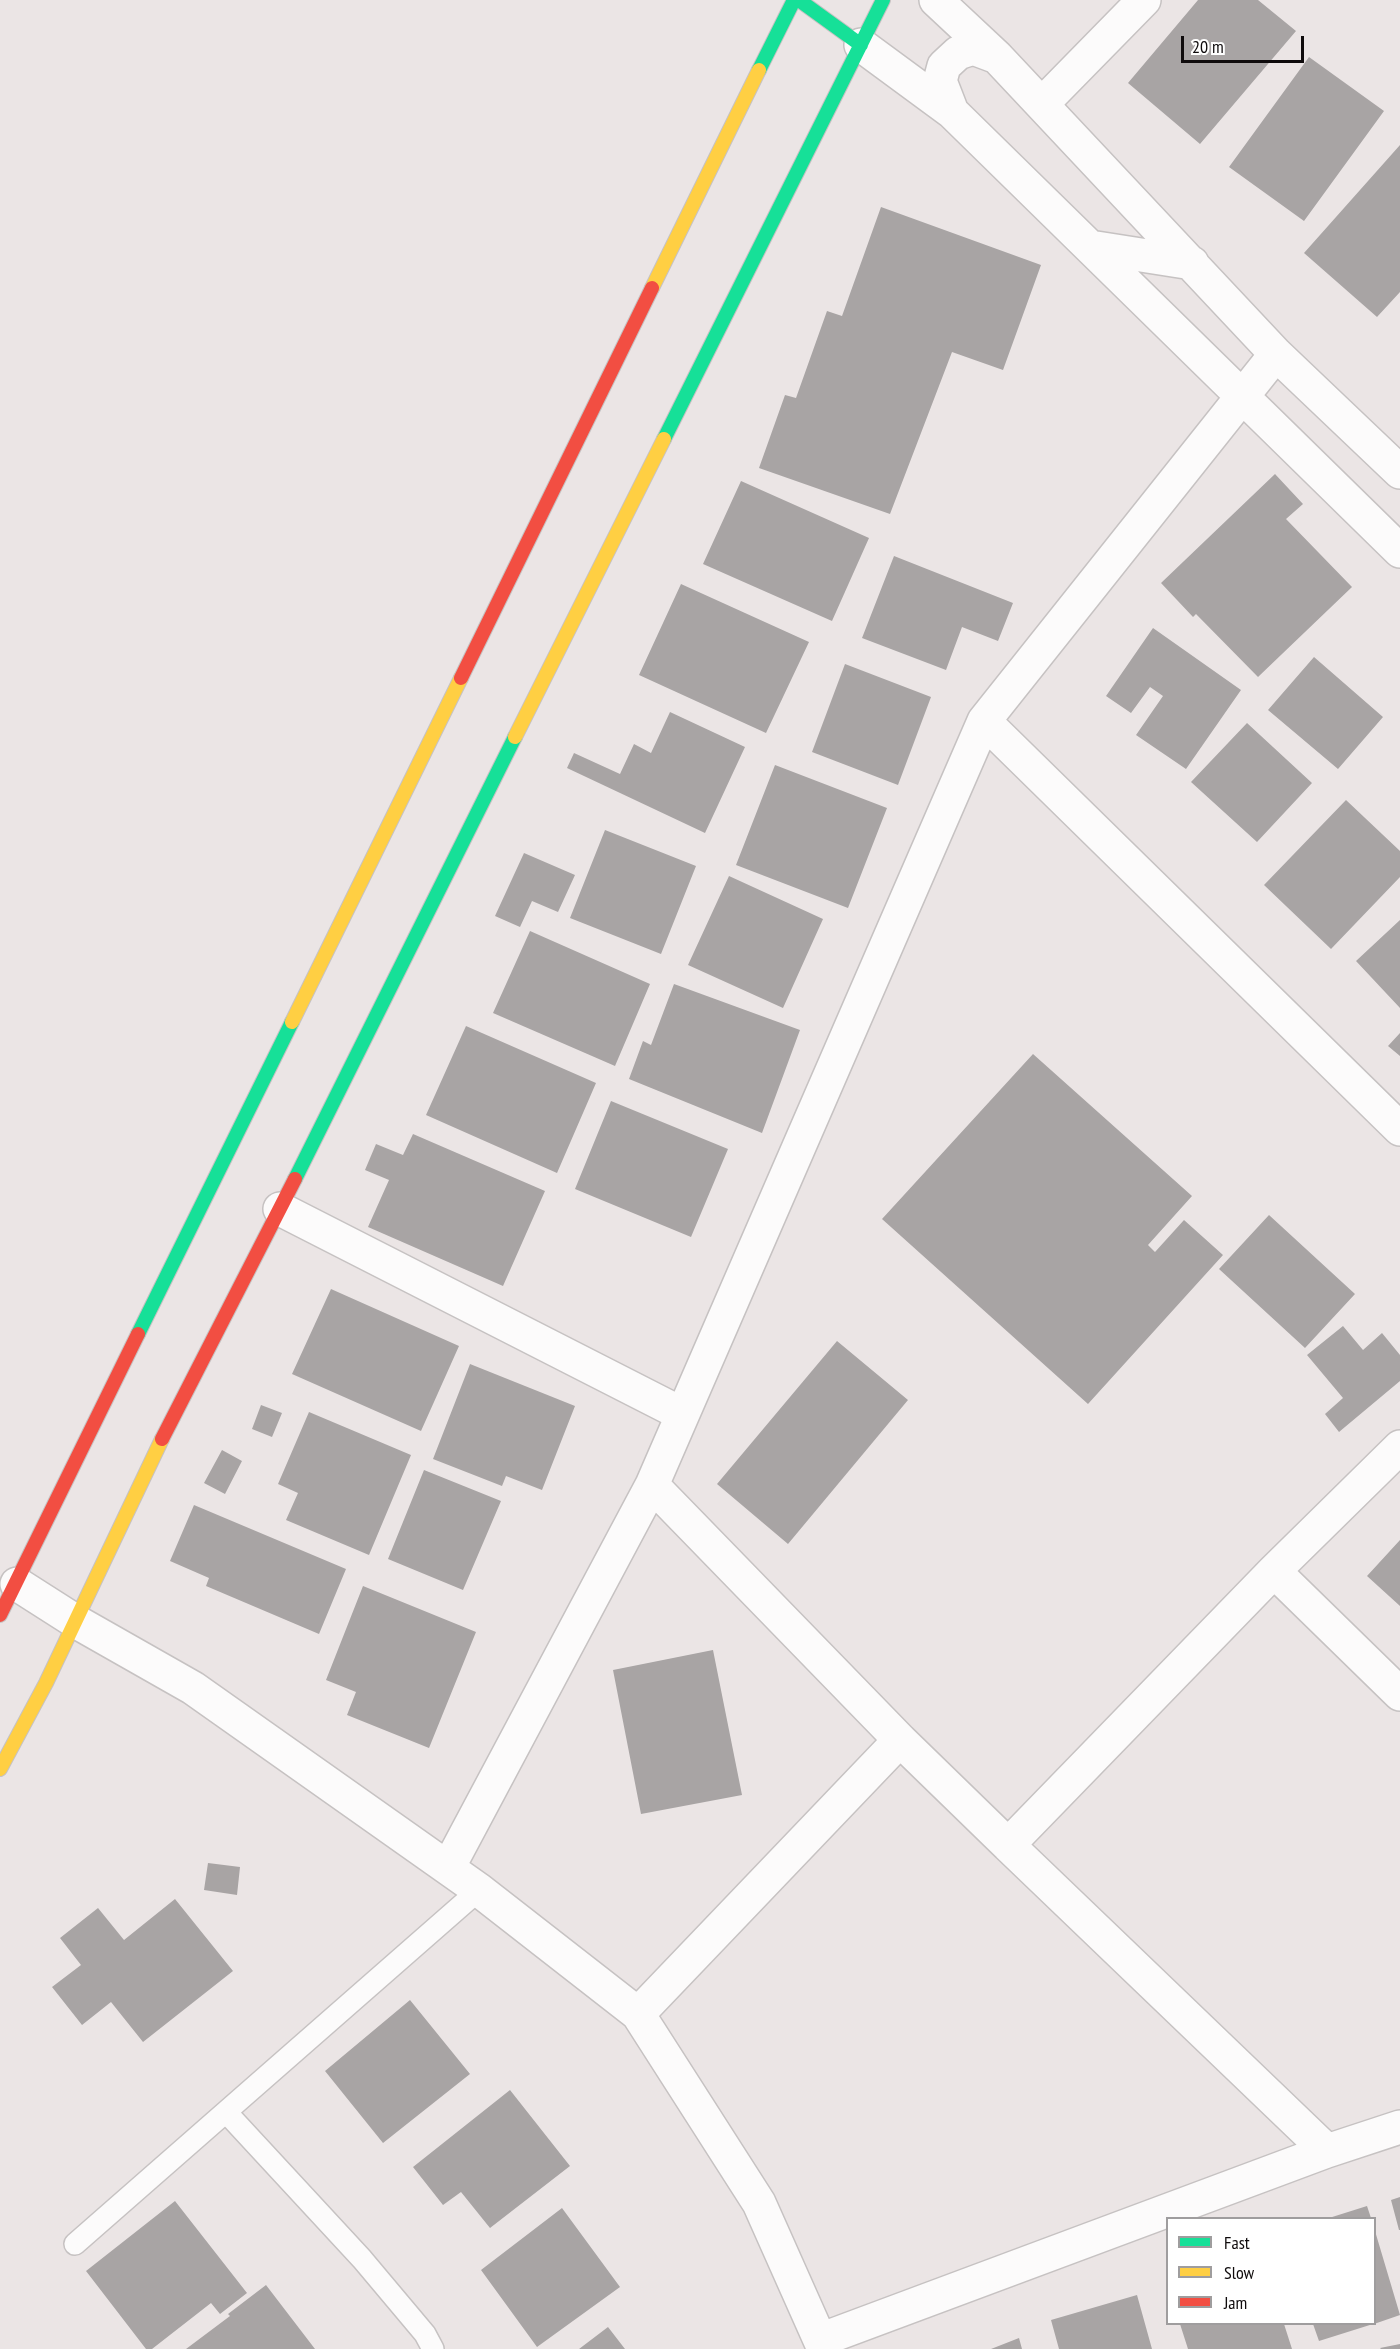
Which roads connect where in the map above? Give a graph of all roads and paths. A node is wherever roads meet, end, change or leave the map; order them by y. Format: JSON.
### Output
{"nodes":[{"id":1,"x":794,"y":0,"type":"edge"},
{"id":2,"x":799,"y":0,"type":"edge"},
{"id":3,"x":883,"y":0,"type":"edge"},
{"id":4,"x":936,"y":0,"type":"edge"},
{"id":5,"x":1144,"y":0,"type":"edge"},
{"id":6,"x":861,"y":45,"type":"junction"},
{"id":7,"x":997,"y":57,"type":"junction"},
{"id":8,"x":1043,"y":103,"type":"junction"},
{"id":9,"x":952,"y":112,"type":"junction"},
{"id":10,"x":1090,"y":247,"type":"junction"},
{"id":11,"x":1192,"y":263,"type":"junction"},
{"id":12,"x":1276,"y":354,"type":"junction"},
{"id":13,"x":1242,"y":396,"type":"junction"},
{"id":14,"x":1400,"y":472,"type":"edge"},
{"id":15,"x":1400,"y":551,"type":"edge"},
{"id":16,"x":984,"y":721,"type":"junction"},
{"id":17,"x":1400,"y":1130,"type":"edge"},
{"id":18,"x":280,"y":1209,"type":"junction"},
{"id":19,"x":682,"y":1414,"type":"junction"},
{"id":20,"x":1400,"y":1447,"type":"edge"},
{"id":21,"x":651,"y":1485,"type":"junction"},
{"id":22,"x":1274,"y":1570,"type":"junction"},
{"id":23,"x":17,"y":1584,"type":"junction"},
{"id":24,"x":0,"y":1615,"type":"edge"},
{"id":25,"x":75,"y":1621,"type":"junction"},
{"id":26,"x":1400,"y":1694,"type":"edge"},
{"id":27,"x":900,"y":1740,"type":"junction"},
{"id":28,"x":0,"y":1768,"type":"edge"},
{"id":29,"x":1008,"y":1845,"type":"junction"},
{"id":30,"x":448,"y":1868,"type":"junction"},
{"id":31,"x":478,"y":1890,"type":"junction"},
{"id":32,"x":638,"y":2014,"type":"junction"},
{"id":33,"x":226,"y":2112,"type":"junction"},
{"id":34,"x":1400,"y":2127,"type":"edge"},
{"id":35,"x":1327,"y":2151,"type":"junction"},
{"id":36,"x":75,"y":2244,"type":"dead end"},
{"id":37,"x":822,"y":2344,"type":"edge"},
{"id":38,"x":433,"y":2349,"type":"edge"}],
"edges":[{"from":1,"to":23,"type":"street"},
{"from":2,"to":6,"type":"street"},
{"from":3,"to":6,"type":"street"},
{"from":4,"to":7,"type":"street"},
{"from":5,"to":8,"type":"street"},
{"from":6,"to":9,"type":"street"},
{"from":6,"to":18,"type":"street"},
{"from":7,"to":8,"type":"street"},
{"from":7,"to":9,"type":"street"},
{"from":8,"to":11,"type":"street"},
{"from":9,"to":10,"type":"street"},
{"from":10,"to":11,"type":"street"},
{"from":10,"to":13,"type":"street"},
{"from":11,"to":12,"type":"street"},
{"from":12,"to":13,"type":"street"},
{"from":12,"to":14,"type":"street"},
{"from":13,"to":15,"type":"street"},
{"from":13,"to":16,"type":"street"},
{"from":16,"to":17,"type":"street"},
{"from":16,"to":19,"type":"street"},
{"from":18,"to":19,"type":"street"},
{"from":18,"to":25,"type":"street"},
{"from":19,"to":21,"type":"street"},
{"from":20,"to":22,"type":"street"},
{"from":21,"to":27,"type":"street"},
{"from":21,"to":30,"type":"street"},
{"from":22,"to":26,"type":"street"},
{"from":22,"to":29,"type":"street"},
{"from":23,"to":24,"type":"street"},
{"from":23,"to":25,"type":"street"},
{"from":25,"to":28,"type":"street"},
{"from":25,"to":30,"type":"street"},
{"from":27,"to":29,"type":"street"},
{"from":27,"to":32,"type":"street"},
{"from":29,"to":35,"type":"street"},
{"from":30,"to":31,"type":"street"},
{"from":31,"to":32,"type":"street"},
{"from":31,"to":33,"type":"lane"},
{"from":32,"to":37,"type":"street"},
{"from":33,"to":36,"type":"lane"},
{"from":33,"to":38,"type":"lane"},
{"from":34,"to":35,"type":"street"},
{"from":35,"to":37,"type":"street"}]}
